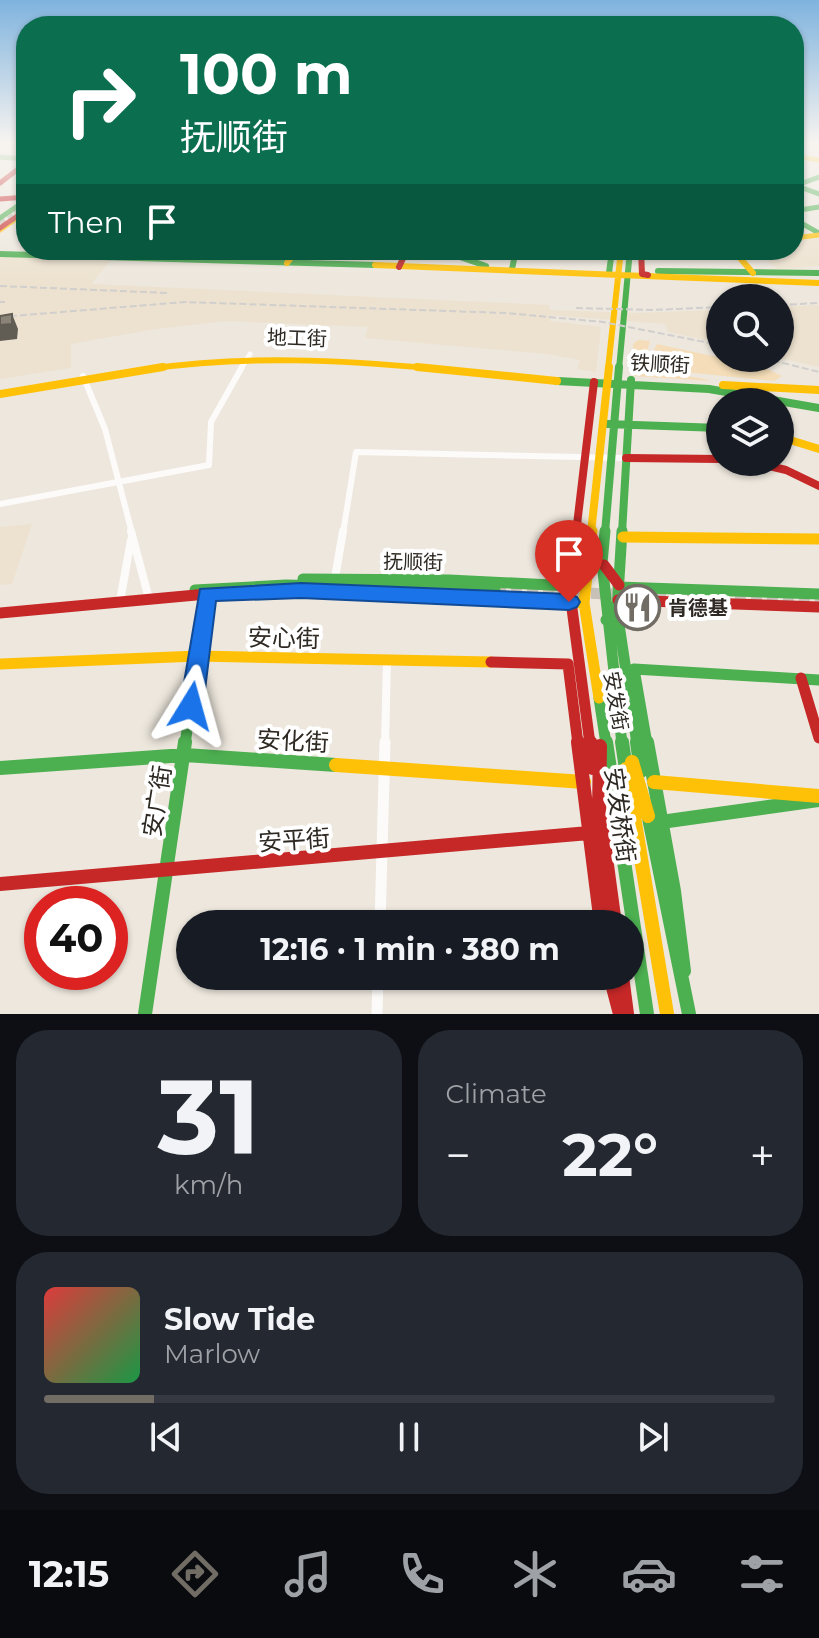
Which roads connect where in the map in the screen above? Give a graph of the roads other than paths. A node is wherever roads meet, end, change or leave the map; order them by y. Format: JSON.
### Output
{"nodes":[{"id":1,"x":16,"y":205,"type":"edge"},
{"id":2,"x":0,"y":218,"type":"edge"},
{"id":3,"x":271,"y":260,"type":"edge"},
{"id":4,"x":402,"y":260,"type":"edge"},
{"id":5,"x":469,"y":260,"type":"edge"},
{"id":6,"x":514,"y":260,"type":"edge"},
{"id":7,"x":611,"y":260,"type":"edge"},
{"id":8,"x":620,"y":260,"type":"edge"},
{"id":9,"x":629,"y":260,"type":"edge"},
{"id":10,"x":641,"y":260,"type":"edge"},
{"id":11,"x":742,"y":260,"type":"edge"},
{"id":12,"x":289,"y":261,"type":"joint"},
{"id":13,"x":400,"y":265,"type":"junction"},
{"id":14,"x":484,"y":265,"type":"junction"},
{"id":15,"x":512,"y":267,"type":"junction"},
{"id":16,"x":495,"y":269,"type":"junction"},
{"id":17,"x":610,"y":271,"type":"junction"},
{"id":18,"x":642,"y":273,"type":"junction"},
{"id":19,"x":753,"y":273,"type":"dead end"},
{"id":20,"x":819,"y":279,"type":"edge"},
{"id":21,"x":248,"y":357,"type":"junction"},
{"id":22,"x":84,"y":379,"type":"junction"},
{"id":23,"x":594,"y":381,"type":"junction"},
{"id":24,"x":630,"y":383,"type":"junction"},
{"id":25,"x":819,"y":390,"type":"edge"},
{"id":26,"x":0,"y":391,"type":"edge"},
{"id":27,"x":819,"y":408,"type":"edge"},
{"id":28,"x":590,"y":423,"type":"junction"},
{"id":29,"x":627,"y":425,"type":"junction"},
{"id":30,"x":706,"y":428,"type":"edge"},
{"id":31,"x":794,"y":441,"type":"edge"},
{"id":32,"x":819,"y":449,"type":"edge"},
{"id":33,"x":584,"y":458,"type":"junction"},
{"id":34,"x":626,"y":458,"type":"junction"},
{"id":35,"x":706,"y":459,"type":"edge"},
{"id":36,"x":794,"y":474,"type":"edge"},
{"id":37,"x":118,"y":484,"type":"junction"},
{"id":38,"x":819,"y":486,"type":"edge"},
{"id":39,"x":0,"y":504,"type":"edge"},
{"id":40,"x":623,"y":537,"type":"junction"},
{"id":41,"x":132,"y":538,"type":"junction"},
{"id":42,"x":819,"y":539,"type":"edge"},
{"id":43,"x":602,"y":563,"type":"junction"},
{"id":44,"x":335,"y":578,"type":"junction"},
{"id":45,"x":243,"y":586,"type":"junction"},
{"id":46,"x":569,"y":586,"type":"junction"},
{"id":47,"x":584,"y":586,"type":"junction"},
{"id":48,"x":495,"y":590,"type":"tunnel mouth"},
{"id":49,"x":618,"y":593,"type":"junction"},
{"id":50,"x":207,"y":594,"type":"junction"},
{"id":51,"x":819,"y":594,"type":"edge"},
{"id":52,"x":149,"y":599,"type":"junction"},
{"id":53,"x":120,"y":601,"type":"junction"},
{"id":54,"x":569,"y":602,"type":"junction"},
{"id":55,"x":584,"y":603,"type":"junction"},
{"id":56,"x":819,"y":607,"type":"edge"},
{"id":57,"x":0,"y":613,"type":"edge"},
{"id":58,"x":606,"y":620,"type":"junction"},
{"id":59,"x":198,"y":656,"type":"junction"},
{"id":60,"x":387,"y":659,"type":"junction"},
{"id":61,"x":0,"y":664,"type":"edge"},
{"id":62,"x":568,"y":664,"type":"joint"},
{"id":63,"x":801,"y":678,"type":"junction"},
{"id":64,"x":819,"y":680,"type":"edge"},
{"id":65,"x":617,"y":714,"type":"junction"},
{"id":66,"x":601,"y":715,"type":"junction"},
{"id":67,"x":819,"y":738,"type":"edge"},
{"id":68,"x":185,"y":755,"type":"junction"},
{"id":69,"x":384,"y":766,"type":"junction"},
{"id":70,"x":0,"y":768,"type":"edge"},
{"id":71,"x":584,"y":782,"type":"junction"},
{"id":72,"x":654,"y":782,"type":"junction"},
{"id":73,"x":819,"y":798,"type":"edge"},
{"id":74,"x":599,"y":811,"type":"junction"},
{"id":75,"x":648,"y":816,"type":"junction"},
{"id":76,"x":661,"y":822,"type":"junction"},
{"id":77,"x":589,"y":833,"type":"junction"},
{"id":78,"x":383,"y":854,"type":"junction"},
{"id":79,"x":166,"y":869,"type":"junction"},
{"id":80,"x":0,"y":884,"type":"edge"},
{"id":81,"x":381,"y":910,"type":"edge"},
{"id":82,"x":599,"y":910,"type":"edge"},
{"id":83,"x":613,"y":910,"type":"edge"},
{"id":84,"x":378,"y":990,"type":"edge"},
{"id":85,"x":614,"y":990,"type":"edge"},
{"id":86,"x":624,"y":990,"type":"edge"},
{"id":87,"x":145,"y":1014,"type":"edge"},
{"id":88,"x":377,"y":1014,"type":"edge"},
{"id":89,"x":620,"y":1014,"type":"edge"},
{"id":90,"x":627,"y":1014,"type":"edge"},
{"id":91,"x":647,"y":1014,"type":"edge"},
{"id":92,"x":667,"y":1014,"type":"edge"},
{"id":93,"x":689,"y":1014,"type":"edge"}],
"edges":[{"from":1,"to":2,"type":"main road"},
{"from":3,"to":12,"type":"main road"},
{"from":4,"to":13,"type":"main road"},
{"from":5,"to":14,"type":"main road"},
{"from":6,"to":15,"type":"main road"},
{"from":7,"to":17,"type":"main road"},
{"from":8,"to":47,"type":"main road","name":"安发街"},
{"from":9,"to":43,"type":"main road","name":"安发街"},
{"from":10,"to":18,"type":"main road"},
{"from":11,"to":19,"type":"main road"},
{"from":12,"to":13,"type":"main road"},
{"from":13,"to":14,"type":"main road"},
{"from":13,"to":16,"type":"main road"},
{"from":14,"to":15,"type":"main road"},
{"from":14,"to":16,"type":"main road"},
{"from":15,"to":16,"type":"main road"},
{"from":15,"to":17,"type":"main road"},
{"from":17,"to":18,"type":"main road"},
{"from":18,"to":20,"type":"main road"},
{"from":18,"to":20,"type":"main road"},
{"from":21,"to":22,"type":"main road","name":"地工街"},
{"from":21,"to":23,"type":"main road","name":"地工街"},
{"from":21,"to":37,"type":"street"},
{"from":22,"to":26,"type":"main road","name":"地工街"},
{"from":22,"to":37,"type":"street"},
{"from":23,"to":24,"type":"main road","name":"铁顺街"},
{"from":23,"to":28,"type":"main road","name":"安发桥街"},
{"from":24,"to":25,"type":"main road","name":"铁顺街"},
{"from":24,"to":27,"type":"main road","name":"铁顺街"},
{"from":24,"to":29,"type":"main road"},
{"from":28,"to":29,"type":"main road"},
{"from":28,"to":33,"type":"main road","name":"安发桥街"},
{"from":29,"to":30,"type":"main road"},
{"from":29,"to":34,"type":"main road"},
{"from":31,"to":32,"type":"main road"},
{"from":33,"to":34,"type":"street"},
{"from":33,"to":44,"type":"street"},
{"from":33,"to":46,"type":"main road","name":"安发桥街"},
{"from":34,"to":35,"type":"main road"},
{"from":34,"to":40,"type":"main road"},
{"from":36,"to":38,"type":"main road"},
{"from":37,"to":39,"type":"street"},
{"from":37,"to":41,"type":"street"},
{"from":40,"to":42,"type":"main road"},
{"from":40,"to":49,"type":"main road"},
{"from":41,"to":52,"type":"street"},
{"from":41,"to":53,"type":"street"},
{"from":43,"to":49,"type":"main road"},
{"from":43,"to":58,"type":"main road","name":"安发街"},
{"from":44,"to":45,"type":"main road","name":"抚顺街"},
{"from":44,"to":46,"type":"main road","name":"抚顺街"},
{"from":45,"to":48,"type":"main road","name":"抚顺街"},
{"from":45,"to":52,"type":"main road","name":"抚顺街"},
{"from":46,"to":47,"type":"main road","name":"抚顺街"},
{"from":46,"to":54,"type":"main road","name":"安发桥街"},
{"from":47,"to":55,"type":"main road","name":"安发街"},
{"from":49,"to":51,"type":"main road"},
{"from":49,"to":56,"type":"main road"},
{"from":49,"to":58,"type":"main road"},
{"from":49,"to":75,"type":"main road","name":"安发街"},
{"from":50,"to":52,"type":"main road","name":"抚顺街"},
{"from":50,"to":54,"type":"main road","name":"抚顺街"},
{"from":50,"to":59,"type":"main road","name":"安广街"},
{"from":52,"to":53,"type":"main road"},
{"from":53,"to":57,"type":"main road"},
{"from":54,"to":55,"type":"main road","name":"抚顺街"},
{"from":54,"to":74,"type":"main road","name":"安发桥街"},
{"from":55,"to":66,"type":"main road","name":"安发街"},
{"from":58,"to":65,"type":"main road","name":"安发街"},
{"from":59,"to":60,"type":"main road","name":"安心街"},
{"from":59,"to":61,"type":"main road","name":"安心街"},
{"from":59,"to":68,"type":"main road","name":"安广街"},
{"from":60,"to":62,"type":"main road","name":"安心街"},
{"from":60,"to":69,"type":"street"},
{"from":62,"to":71,"type":"main road","name":"安发街"},
{"from":63,"to":64,"type":"main road"},
{"from":63,"to":67,"type":"main road"},
{"from":63,"to":72,"type":"main road","name":"安发街"},
{"from":65,"to":75,"type":"main road"},
{"from":65,"to":92,"type":"main road","name":"安发街"},
{"from":66,"to":74,"type":"main road"},
{"from":66,"to":91,"type":"main road","name":"安发街"},
{"from":68,"to":69,"type":"main road","name":"安化街"},
{"from":68,"to":70,"type":"main road","name":"安化街"},
{"from":68,"to":79,"type":"main road","name":"安广街"},
{"from":69,"to":71,"type":"main road","name":"安化街"},
{"from":69,"to":78,"type":"street"},
{"from":71,"to":77,"type":"main road","name":"安发街"},
{"from":72,"to":73,"type":"main road"},
{"from":72,"to":76,"type":"main road","name":"安发街"},
{"from":73,"to":76,"type":"main road"},
{"from":74,"to":83,"type":"main road","name":"安发桥街"},
{"from":75,"to":93,"type":"main road","name":"安发街"},
{"from":76,"to":93,"type":"main road","name":"安发街"},
{"from":77,"to":78,"type":"main road","name":"安平街"},
{"from":77,"to":82,"type":"main road","name":"安发街"},
{"from":78,"to":79,"type":"main road","name":"安平街"},
{"from":78,"to":81,"type":"street"},
{"from":79,"to":80,"type":"main road","name":"安平街"},
{"from":79,"to":87,"type":"main road","name":"安广街"},
{"from":84,"to":88,"type":"street"},
{"from":85,"to":89,"type":"main road"},
{"from":86,"to":90,"type":"main road"}]}
